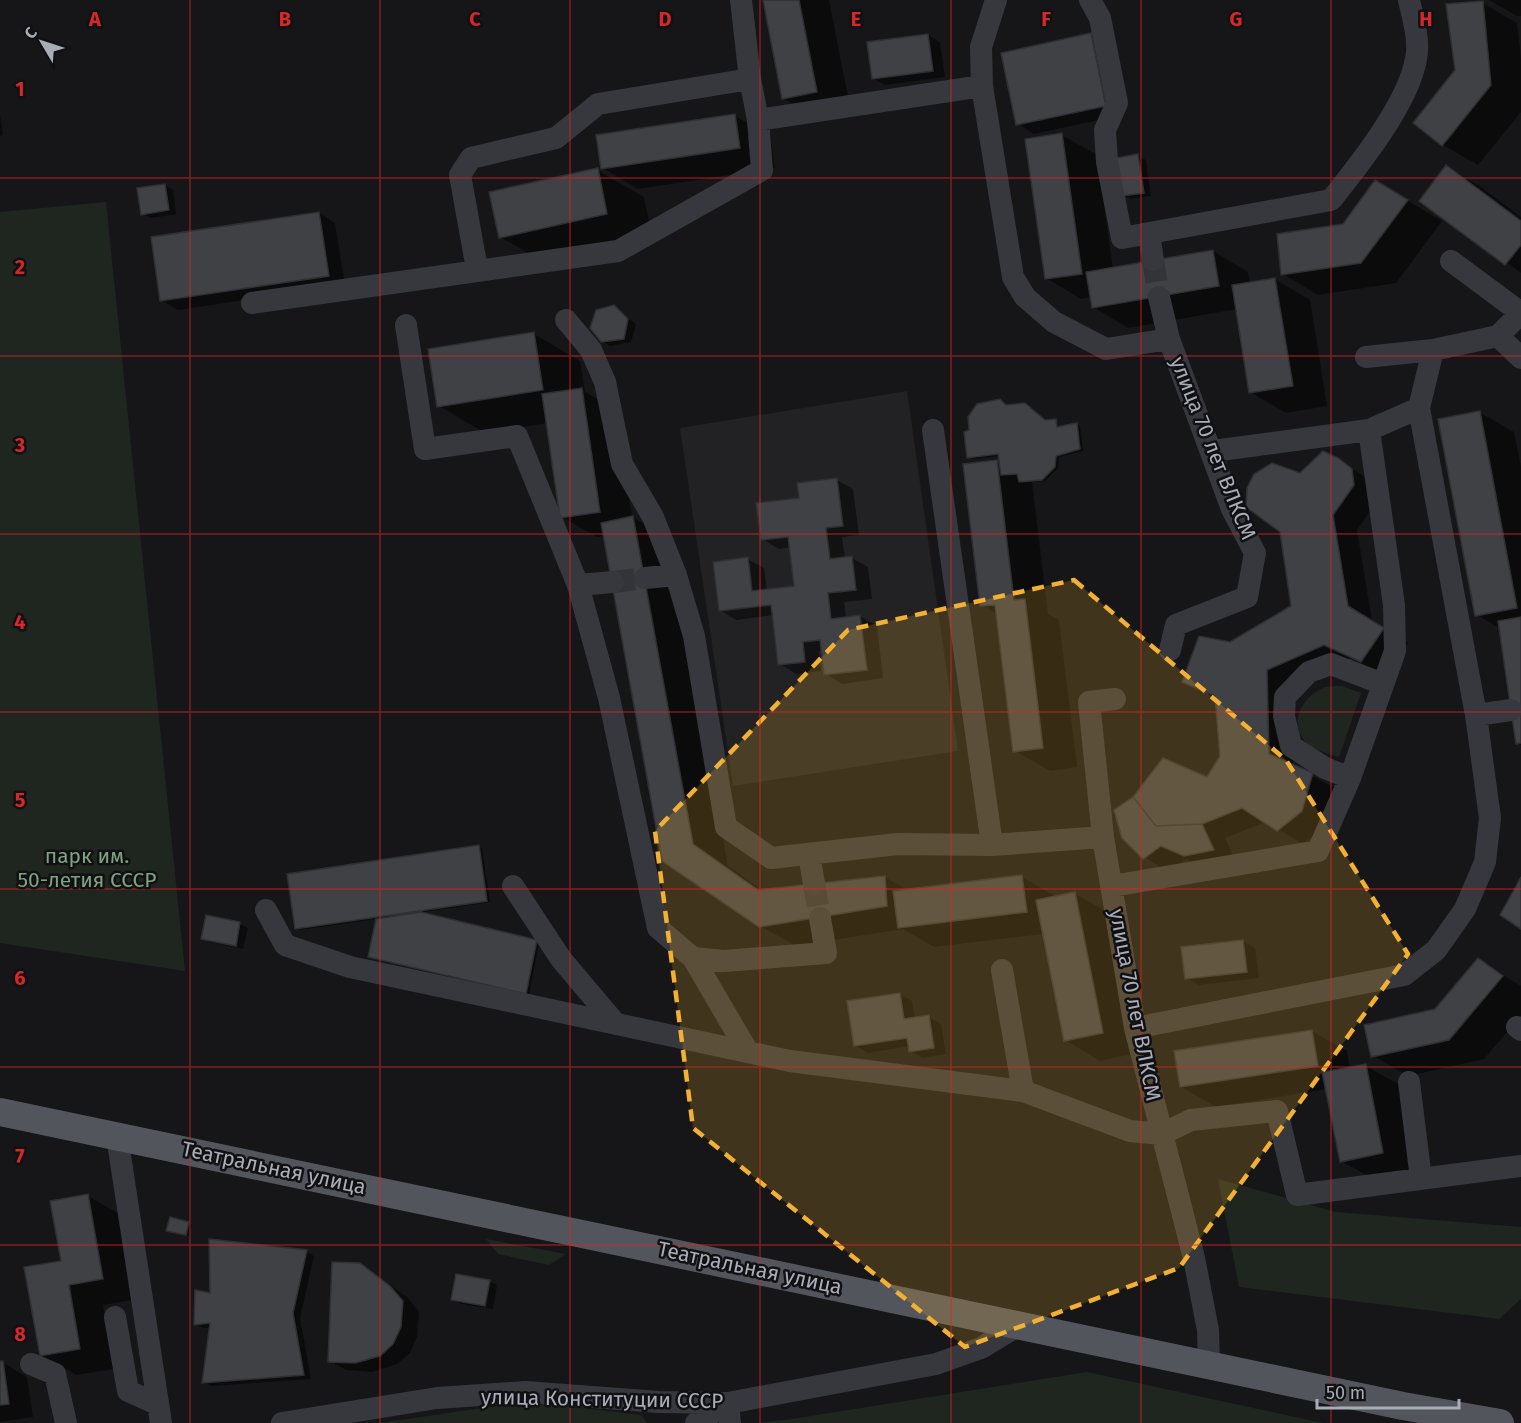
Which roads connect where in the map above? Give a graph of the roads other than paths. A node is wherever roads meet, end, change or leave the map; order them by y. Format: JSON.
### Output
{"nodes":[{"id":1,"x":741,"y":0,"type":"edge"},
{"id":2,"x":996,"y":0,"type":"edge"},
{"id":3,"x":1090,"y":0,"type":"edge"},
{"id":4,"x":1409,"y":0,"type":"edge"},
{"id":5,"x":750,"y":79,"type":"junction"},
{"id":6,"x":982,"y":86,"type":"junction"},
{"id":7,"x":758,"y":120,"type":"junction"},
{"id":8,"x":1149,"y":234,"type":"junction"},
{"id":9,"x":1154,"y":260,"type":"tunnel mouth"},
{"id":10,"x":1451,"y":261,"type":"dead end"},
{"id":11,"x":477,"y":269,"type":"junction"},
{"id":12,"x":1159,"y":297,"type":"tunnel mouth"},
{"id":13,"x":252,"y":303,"type":"dead end"},
{"id":14,"x":1521,"y":313,"type":"edge"},
{"id":15,"x":566,"y":320,"type":"dead end"},
{"id":16,"x":406,"y":325,"type":"dead end"},
{"id":17,"x":1498,"y":336,"type":"junction"},
{"id":18,"x":1169,"y":339,"type":"junction"},
{"id":19,"x":1432,"y":350,"type":"junction"},
{"id":20,"x":1366,"y":357,"type":"dead end"},
{"id":21,"x":1521,"y":358,"type":"edge"},
{"id":22,"x":1419,"y":408,"type":"junction"},
{"id":23,"x":933,"y":430,"type":"dead end"},
{"id":24,"x":1369,"y":430,"type":"junction"},
{"id":25,"x":1213,"y":452,"type":"junction"},
{"id":26,"x":676,"y":575,"type":"junction"},
{"id":27,"x":645,"y":578,"type":"tunnel mouth"},
{"id":28,"x":613,"y":582,"type":"tunnel mouth"},
{"id":29,"x":578,"y":585,"type":"junction"},
{"id":30,"x":1170,"y":650,"type":"dead end"},
{"id":31,"x":1383,"y":684,"type":"junction"},
{"id":32,"x":1115,"y":699,"type":"dead end"},
{"id":33,"x":1511,"y":710,"type":"dead end"},
{"id":34,"x":1476,"y":715,"type":"junction"},
{"id":35,"x":1350,"y":778,"type":"junction"},
{"id":36,"x":1103,"y":837,"type":"junction"},
{"id":37,"x":992,"y":845,"type":"junction"},
{"id":38,"x":809,"y":854,"type":"junction"},
{"id":39,"x":814,"y":884,"type":"tunnel mouth"},
{"id":40,"x":513,"y":886,"type":"dead end"},
{"id":41,"x":1112,"y":886,"type":"junction"},
{"id":42,"x":266,"y":910,"type":"dead end"},
{"id":43,"x":820,"y":918,"type":"tunnel mouth"},
{"id":44,"x":693,"y":958,"type":"junction"},
{"id":45,"x":1002,"y":970,"type":"dead end"},
{"id":46,"x":616,"y":1024,"type":"junction"},
{"id":47,"x":1135,"y":1028,"type":"junction"},
{"id":48,"x":748,"y":1052,"type":"junction"},
{"id":49,"x":1409,"y":1082,"type":"dead end"},
{"id":50,"x":1023,"y":1091,"type":"junction"},
{"id":51,"x":0,"y":1112,"type":"edge"},
{"id":52,"x":1162,"y":1134,"type":"junction"},
{"id":53,"x":117,"y":1136,"type":"junction"},
{"id":54,"x":1521,"y":1166,"type":"edge"},
{"id":55,"x":1421,"y":1179,"type":"junction"},
{"id":56,"x":115,"y":1317,"type":"dead end"},
{"id":57,"x":1019,"y":1324,"type":"junction"},
{"id":58,"x":31,"y":1364,"type":"dead end"},
{"id":59,"x":1209,"y":1365,"type":"junction"},
{"id":60,"x":1403,"y":1406,"type":"junction"},
{"id":61,"x":159,"y":1413,"type":"edge"},
{"id":62,"x":729,"y":1413,"type":"edge"},
{"id":63,"x":66,"y":1423,"type":"edge"},
{"id":64,"x":282,"y":1423,"type":"edge"},
{"id":65,"x":696,"y":1423,"type":"edge"},
{"id":66,"x":1427,"y":1423,"type":"edge"},
{"id":67,"x":1500,"y":1423,"type":"edge"}],
"edges":[{"from":1,"to":5,"type":"street"},
{"from":2,"to":6,"type":"street","name":"улица 70 лет ВЛКСМ"},
{"from":3,"to":8,"type":"street"},
{"from":4,"to":8,"type":"street"},
{"from":5,"to":7,"type":"street"},
{"from":5,"to":11,"type":"street"},
{"from":6,"to":7,"type":"street"},
{"from":6,"to":18,"type":"street","name":"улица 70 лет ВЛКСМ"},
{"from":7,"to":11,"type":"street"},
{"from":8,"to":9,"type":"street"},
{"from":10,"to":14,"type":"street"},
{"from":11,"to":13,"type":"street"},
{"from":12,"to":18,"type":"street"},
{"from":14,"to":17,"type":"street"},
{"from":15,"to":26,"type":"street"},
{"from":16,"to":29,"type":"street"},
{"from":17,"to":19,"type":"street"},
{"from":17,"to":21,"type":"street"},
{"from":18,"to":25,"type":"street","name":"улица 70 лет ВЛКСМ"},
{"from":19,"to":20,"type":"street"},
{"from":19,"to":22,"type":"street"},
{"from":22,"to":24,"type":"street"},
{"from":22,"to":34,"type":"street"},
{"from":23,"to":37,"type":"street"},
{"from":24,"to":25,"type":"street"},
{"from":24,"to":31,"type":"street"},
{"from":25,"to":30,"type":"street","name":"улица 70 лет ВЛКСМ"},
{"from":26,"to":27,"type":"street"},
{"from":26,"to":38,"type":"street"},
{"from":28,"to":29,"type":"street"},
{"from":29,"to":44,"type":"street"},
{"from":31,"to":35,"type":"street"},
{"from":31,"to":35,"type":"street"},
{"from":32,"to":36,"type":"street","name":"улица 70 лет ВЛКСМ"},
{"from":33,"to":34,"type":"street"},
{"from":34,"to":47,"type":"street"},
{"from":35,"to":41,"type":"street"},
{"from":36,"to":37,"type":"street"},
{"from":36,"to":41,"type":"street","name":"улица 70 лет ВЛКСМ"},
{"from":37,"to":38,"type":"street"},
{"from":38,"to":39,"type":"street"},
{"from":40,"to":46,"type":"street"},
{"from":41,"to":47,"type":"street","name":"улица 70 лет ВЛКСМ"},
{"from":42,"to":46,"type":"street"},
{"from":43,"to":44,"type":"street"},
{"from":44,"to":48,"type":"street"},
{"from":45,"to":50,"type":"street"},
{"from":46,"to":48,"type":"street"},
{"from":47,"to":52,"type":"street","name":"улица 70 лет ВЛКСМ"},
{"from":48,"to":50,"type":"street"},
{"from":49,"to":55,"type":"street"},
{"from":50,"to":52,"type":"street"},
{"from":51,"to":53,"type":"main road","name":"Театральная улица"},
{"from":52,"to":55,"type":"street"},
{"from":52,"to":59,"type":"street","name":"улица 70 лет ВЛКСМ"},
{"from":53,"to":57,"type":"main road","name":"Театральная улица"},
{"from":53,"to":61,"type":"street"},
{"from":54,"to":55,"type":"street"},
{"from":56,"to":61,"type":"street"},
{"from":57,"to":59,"type":"main road","name":"Театральная улица"},
{"from":57,"to":62,"type":"street","name":"улица Конституции СССР"},
{"from":58,"to":63,"type":"street"},
{"from":59,"to":60,"type":"main road","name":"Театральная улица"},
{"from":60,"to":66,"type":"main road"},
{"from":60,"to":67,"type":"main road","name":"Театральная улица"},
{"from":62,"to":64,"type":"street","name":"улица Конституции СССР"},
{"from":62,"to":65,"type":"street"}]}
